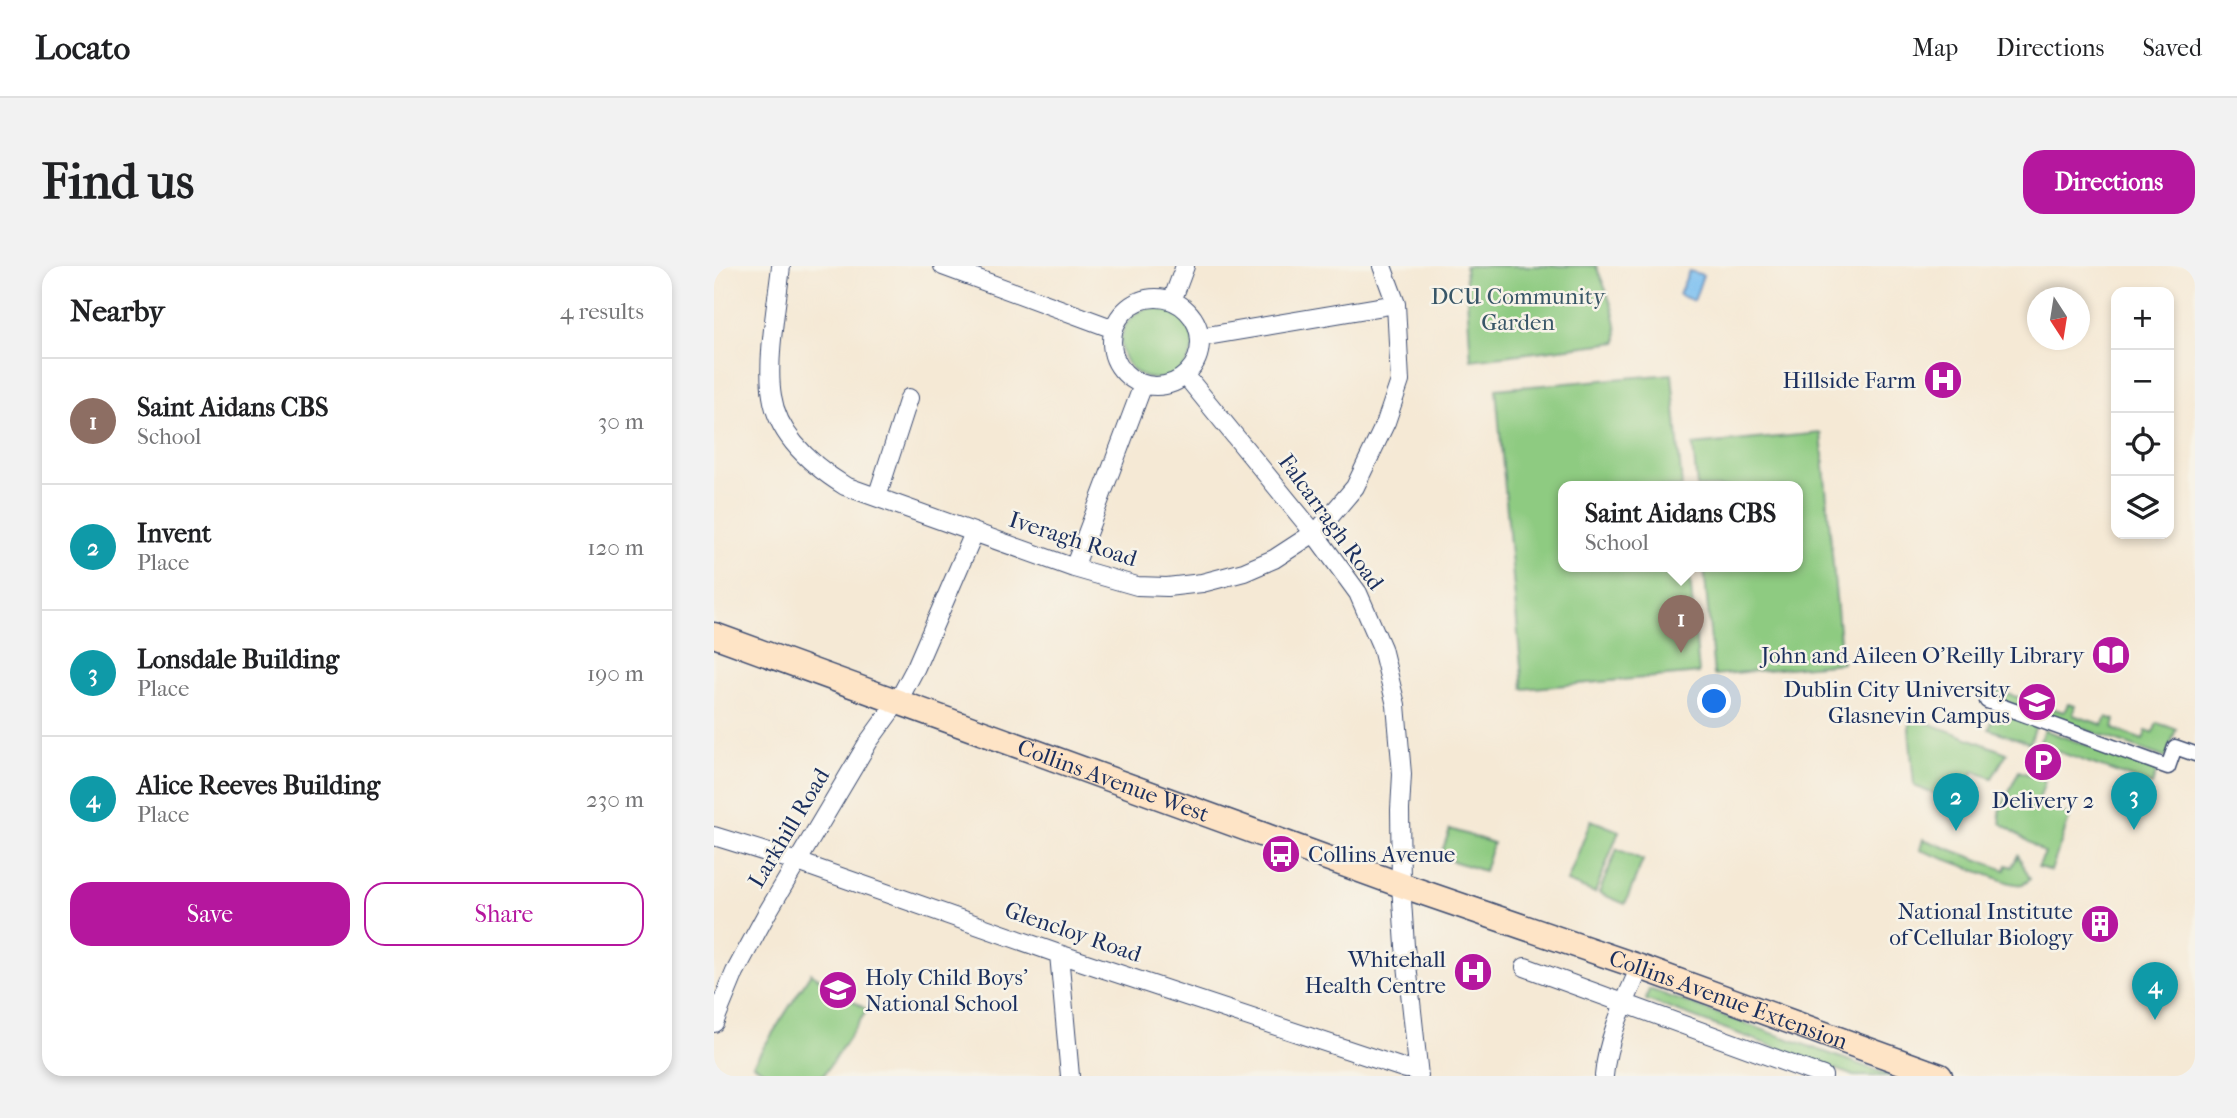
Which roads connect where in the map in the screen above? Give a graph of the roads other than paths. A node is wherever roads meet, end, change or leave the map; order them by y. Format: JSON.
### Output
{"nodes":[{"id":1,"x":781,"y":266,"type":"edge"},
{"id":2,"x":943,"y":266,"type":"edge"},
{"id":3,"x":1185,"y":266,"type":"edge"},
{"id":4,"x":1382,"y":266,"type":"edge"},
{"id":5,"x":1172,"y":301,"type":"junction"},
{"id":6,"x":1396,"y":304,"type":"junction"},
{"id":7,"x":1114,"y":329,"type":"junction"},
{"id":8,"x":1201,"y":337,"type":"junction"},
{"id":9,"x":1186,"y":376,"type":"junction"},
{"id":10,"x":1143,"y":385,"type":"junction"},
{"id":11,"x":909,"y":398,"type":"dead end"},
{"id":12,"x":877,"y":497,"type":"junction"},
{"id":13,"x":974,"y":533,"type":"junction"},
{"id":14,"x":1314,"y":533,"type":"junction"},
{"id":15,"x":1074,"y":568,"type":"junction"},
{"id":16,"x":714,"y":635,"type":"edge"},
{"id":17,"x":898,"y":701,"type":"junction"},
{"id":18,"x":1987,"y":701,"type":"dead end"},
{"id":19,"x":2195,"y":754,"type":"edge"},
{"id":20,"x":714,"y":836,"type":"edge"},
{"id":21,"x":798,"y":862,"type":"junction"},
{"id":22,"x":1401,"y":885,"type":"junction"},
{"id":23,"x":1515,"y":924,"type":"joint"},
{"id":24,"x":1059,"y":954,"type":"junction"},
{"id":25,"x":1525,"y":967,"type":"dead end"},
{"id":26,"x":1640,"y":967,"type":"junction"},
{"id":27,"x":1623,"y":1004,"type":"junction"},
{"id":28,"x":714,"y":1023,"type":"edge"},
{"id":29,"x":1419,"y":1073,"type":"edge"},
{"id":30,"x":1070,"y":1076,"type":"edge"},
{"id":31,"x":1604,"y":1076,"type":"edge"},
{"id":32,"x":1823,"y":1076,"type":"edge"},
{"id":33,"x":1940,"y":1076,"type":"edge"}],
"edges":[{"from":1,"to":12,"type":"street","name":"Iveragh Road"},
{"from":2,"to":7,"type":"street"},
{"from":3,"to":5,"type":"street"},
{"from":4,"to":6,"type":"street","name":"Iveragh Road"},
{"from":5,"to":7,"type":"street"},
{"from":5,"to":8,"type":"street"},
{"from":6,"to":8,"type":"street"},
{"from":6,"to":14,"type":"street","name":"Iveragh Road"},
{"from":7,"to":10,"type":"street"},
{"from":8,"to":9,"type":"street"},
{"from":9,"to":10,"type":"street"},
{"from":9,"to":14,"type":"street","name":"Falcarragh Road"},
{"from":10,"to":15,"type":"street"},
{"from":11,"to":12,"type":"street"},
{"from":12,"to":13,"type":"street","name":"Iveragh Road"},
{"from":13,"to":15,"type":"street","name":"Iveragh Road"},
{"from":13,"to":17,"type":"street","name":"Iveragh Road"},
{"from":14,"to":15,"type":"street","name":"Iveragh Road"},
{"from":14,"to":22,"type":"street","name":"Falcarragh Road"},
{"from":16,"to":17,"type":"main road","name":"Collins Avenue West"},
{"from":17,"to":21,"type":"street","name":"Larkhill Road"},
{"from":17,"to":22,"type":"main road","name":"Collins Avenue West"},
{"from":18,"to":19,"type":"street"},
{"from":20,"to":21,"type":"street","name":"Glencloy Road"},
{"from":21,"to":24,"type":"street","name":"Glencloy Road"},
{"from":21,"to":28,"type":"street","name":"Larkhill Road"},
{"from":22,"to":23,"type":"main road","name":"Collins Avenue West"},
{"from":22,"to":29,"type":"street"},
{"from":23,"to":26,"type":"main road","name":"Collins Avenue Extension"},
{"from":24,"to":29,"type":"street","name":"Glencloy Road"},
{"from":24,"to":30,"type":"street"},
{"from":25,"to":27,"type":"street","name":"Collins Avenue Extension"},
{"from":26,"to":27,"type":"street"},
{"from":26,"to":33,"type":"main road","name":"Collins Avenue Extension"},
{"from":27,"to":31,"type":"street"},
{"from":27,"to":32,"type":"street","name":"Collins Avenue Extension"}]}
